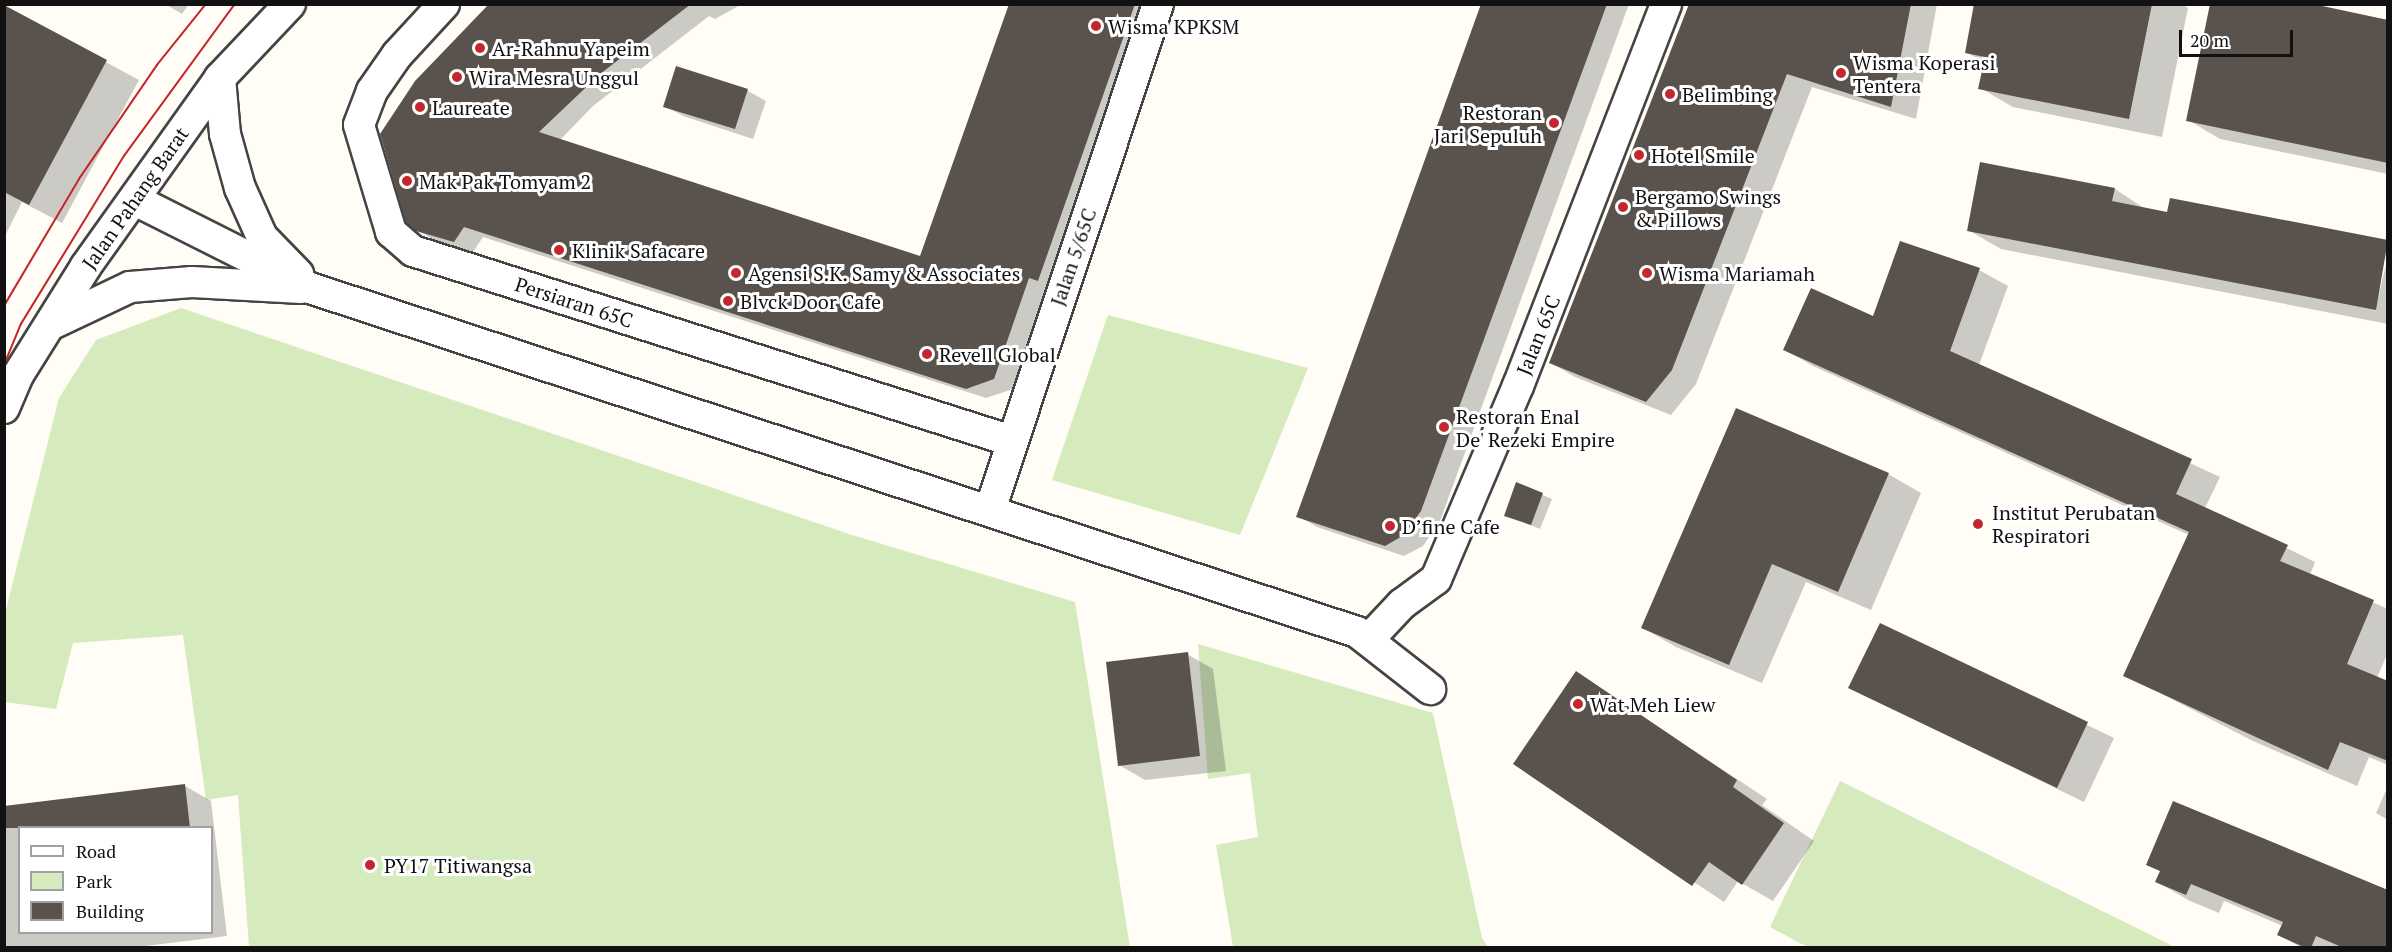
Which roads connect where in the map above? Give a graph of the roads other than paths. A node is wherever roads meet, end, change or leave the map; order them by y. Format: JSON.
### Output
{"nodes":[{"id":1,"x":290,"y":4,"type":"edge"},
{"id":2,"x":444,"y":4,"type":"edge"},
{"id":3,"x":1158,"y":4,"type":"edge"},
{"id":4,"x":1666,"y":4,"type":"edge"},
{"id":5,"x":220,"y":78,"type":"junction"},
{"id":6,"x":135,"y":200,"type":"junction"},
{"id":7,"x":310,"y":288,"type":"junction"},
{"id":8,"x":50,"y":325,"type":"junction"},
{"id":9,"x":4,"y":408,"type":"edge"},
{"id":10,"x":1012,"y":441,"type":"junction"},
{"id":11,"x":990,"y":510,"type":"junction"},
{"id":12,"x":1369,"y":639,"type":"junction"},
{"id":13,"x":1430,"y":689,"type":"dead end"}],
"edges":[{"from":1,"to":5,"type":"street","name":"Jalan Pahang Barat"},
{"from":2,"to":10,"type":"street","name":"Persiaran 65C"},
{"from":3,"to":10,"type":"street","name":"Jalan 5/65C"},
{"from":4,"to":12,"type":"street","name":"Jalan 65C"},
{"from":5,"to":6,"type":"street","name":"Jalan Pahang Barat"},
{"from":5,"to":7,"type":"street"},
{"from":6,"to":7,"type":"street"},
{"from":6,"to":8,"type":"street","name":"Jalan Pahang Barat"},
{"from":7,"to":8,"type":"street"},
{"from":7,"to":11,"type":"street"},
{"from":8,"to":9,"type":"street","name":"Jalan Pahang Barat"},
{"from":10,"to":11,"type":"street","name":"Jalan 5/65C"},
{"from":11,"to":12,"type":"street"},
{"from":12,"to":13,"type":"street"}]}
